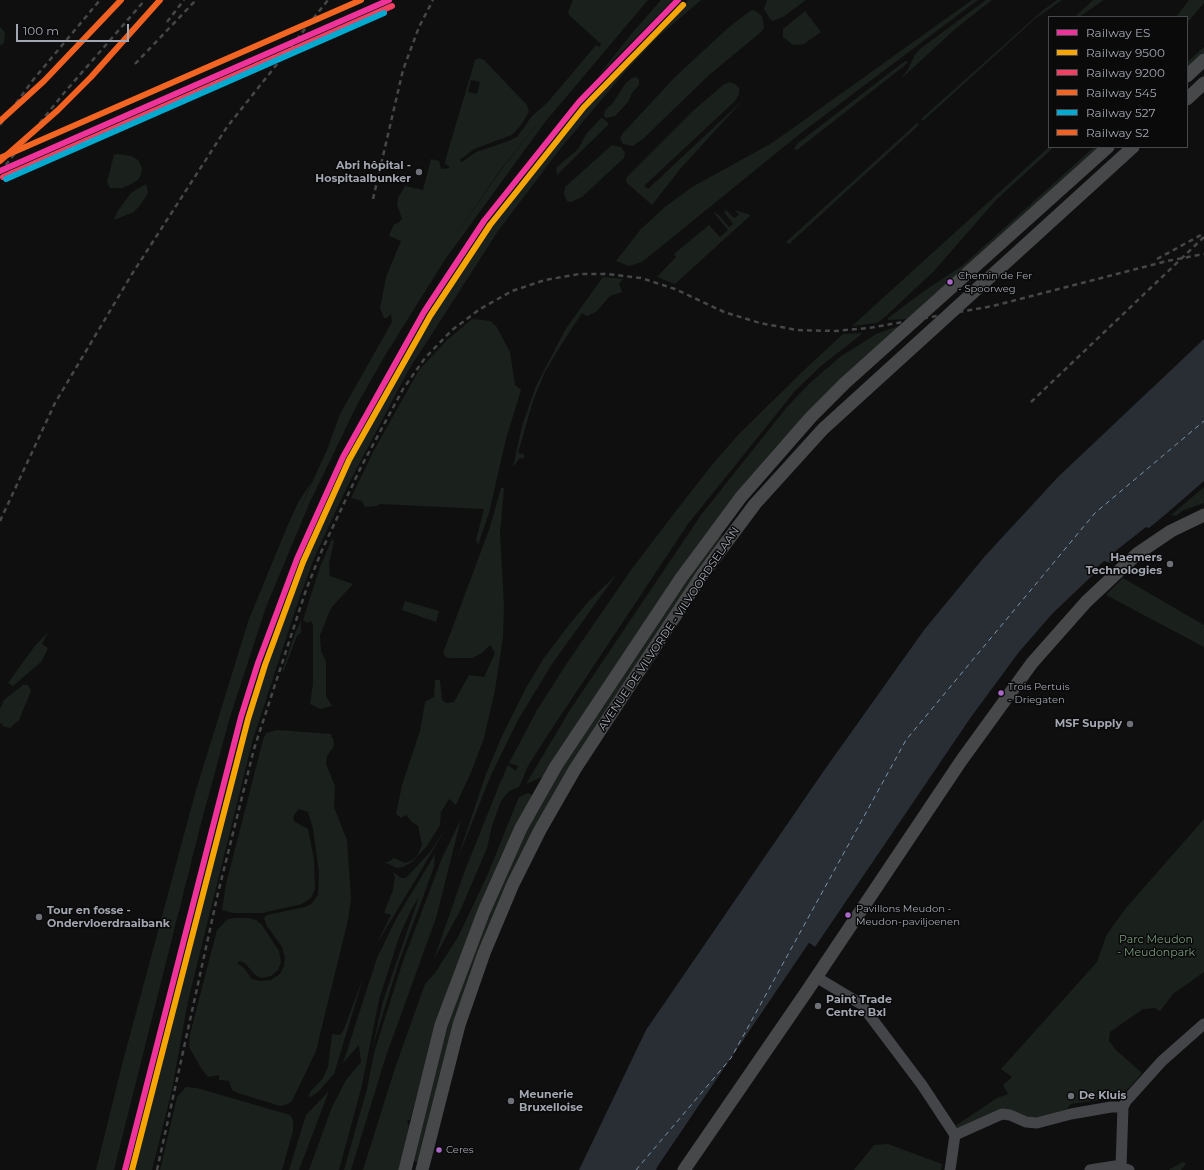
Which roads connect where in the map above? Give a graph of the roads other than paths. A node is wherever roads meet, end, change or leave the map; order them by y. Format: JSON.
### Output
{"nodes":[{"id":1,"x":1204,"y":60,"type":"edge"},
{"id":2,"x":1188,"y":75,"type":"edge"},
{"id":3,"x":1204,"y":83,"type":"edge"},
{"id":4,"x":1188,"y":98,"type":"edge"},
{"id":5,"x":1107,"y":148,"type":"edge"},
{"id":6,"x":1132,"y":148,"type":"edge"},
{"id":7,"x":1204,"y":515,"type":"edge"},
{"id":8,"x":816,"y":977,"type":"junction"},
{"id":9,"x":1204,"y":1024,"type":"edge"},
{"id":10,"x":1123,"y":1107,"type":"junction"},
{"id":11,"x":955,"y":1136,"type":"junction"},
{"id":12,"x":1125,"y":1168,"type":"edge"},
{"id":13,"x":405,"y":1170,"type":"edge"},
{"id":14,"x":422,"y":1170,"type":"edge"},
{"id":15,"x":684,"y":1170,"type":"edge"},
{"id":16,"x":950,"y":1170,"type":"edge"},
{"id":17,"x":1090,"y":1170,"type":"edge"}],
"edges":[{"from":1,"to":2,"type":"main road"},
{"from":3,"to":4,"type":"main road"},
{"from":5,"to":13,"type":"main road","name":"AVENUE DE VILVORDE - VILVOORDSELAAN"},
{"from":6,"to":14,"type":"main road","name":"AVENUE DE VILVORDE - VILVOORDSELAAN"},
{"from":7,"to":8,"type":"main road"},
{"from":8,"to":11,"type":"street"},
{"from":8,"to":15,"type":"main road"},
{"from":9,"to":10,"type":"street"},
{"from":10,"to":11,"type":"street"},
{"from":10,"to":12,"type":"street"},
{"from":11,"to":16,"type":"street"},
{"from":12,"to":17,"type":"street"}]}
